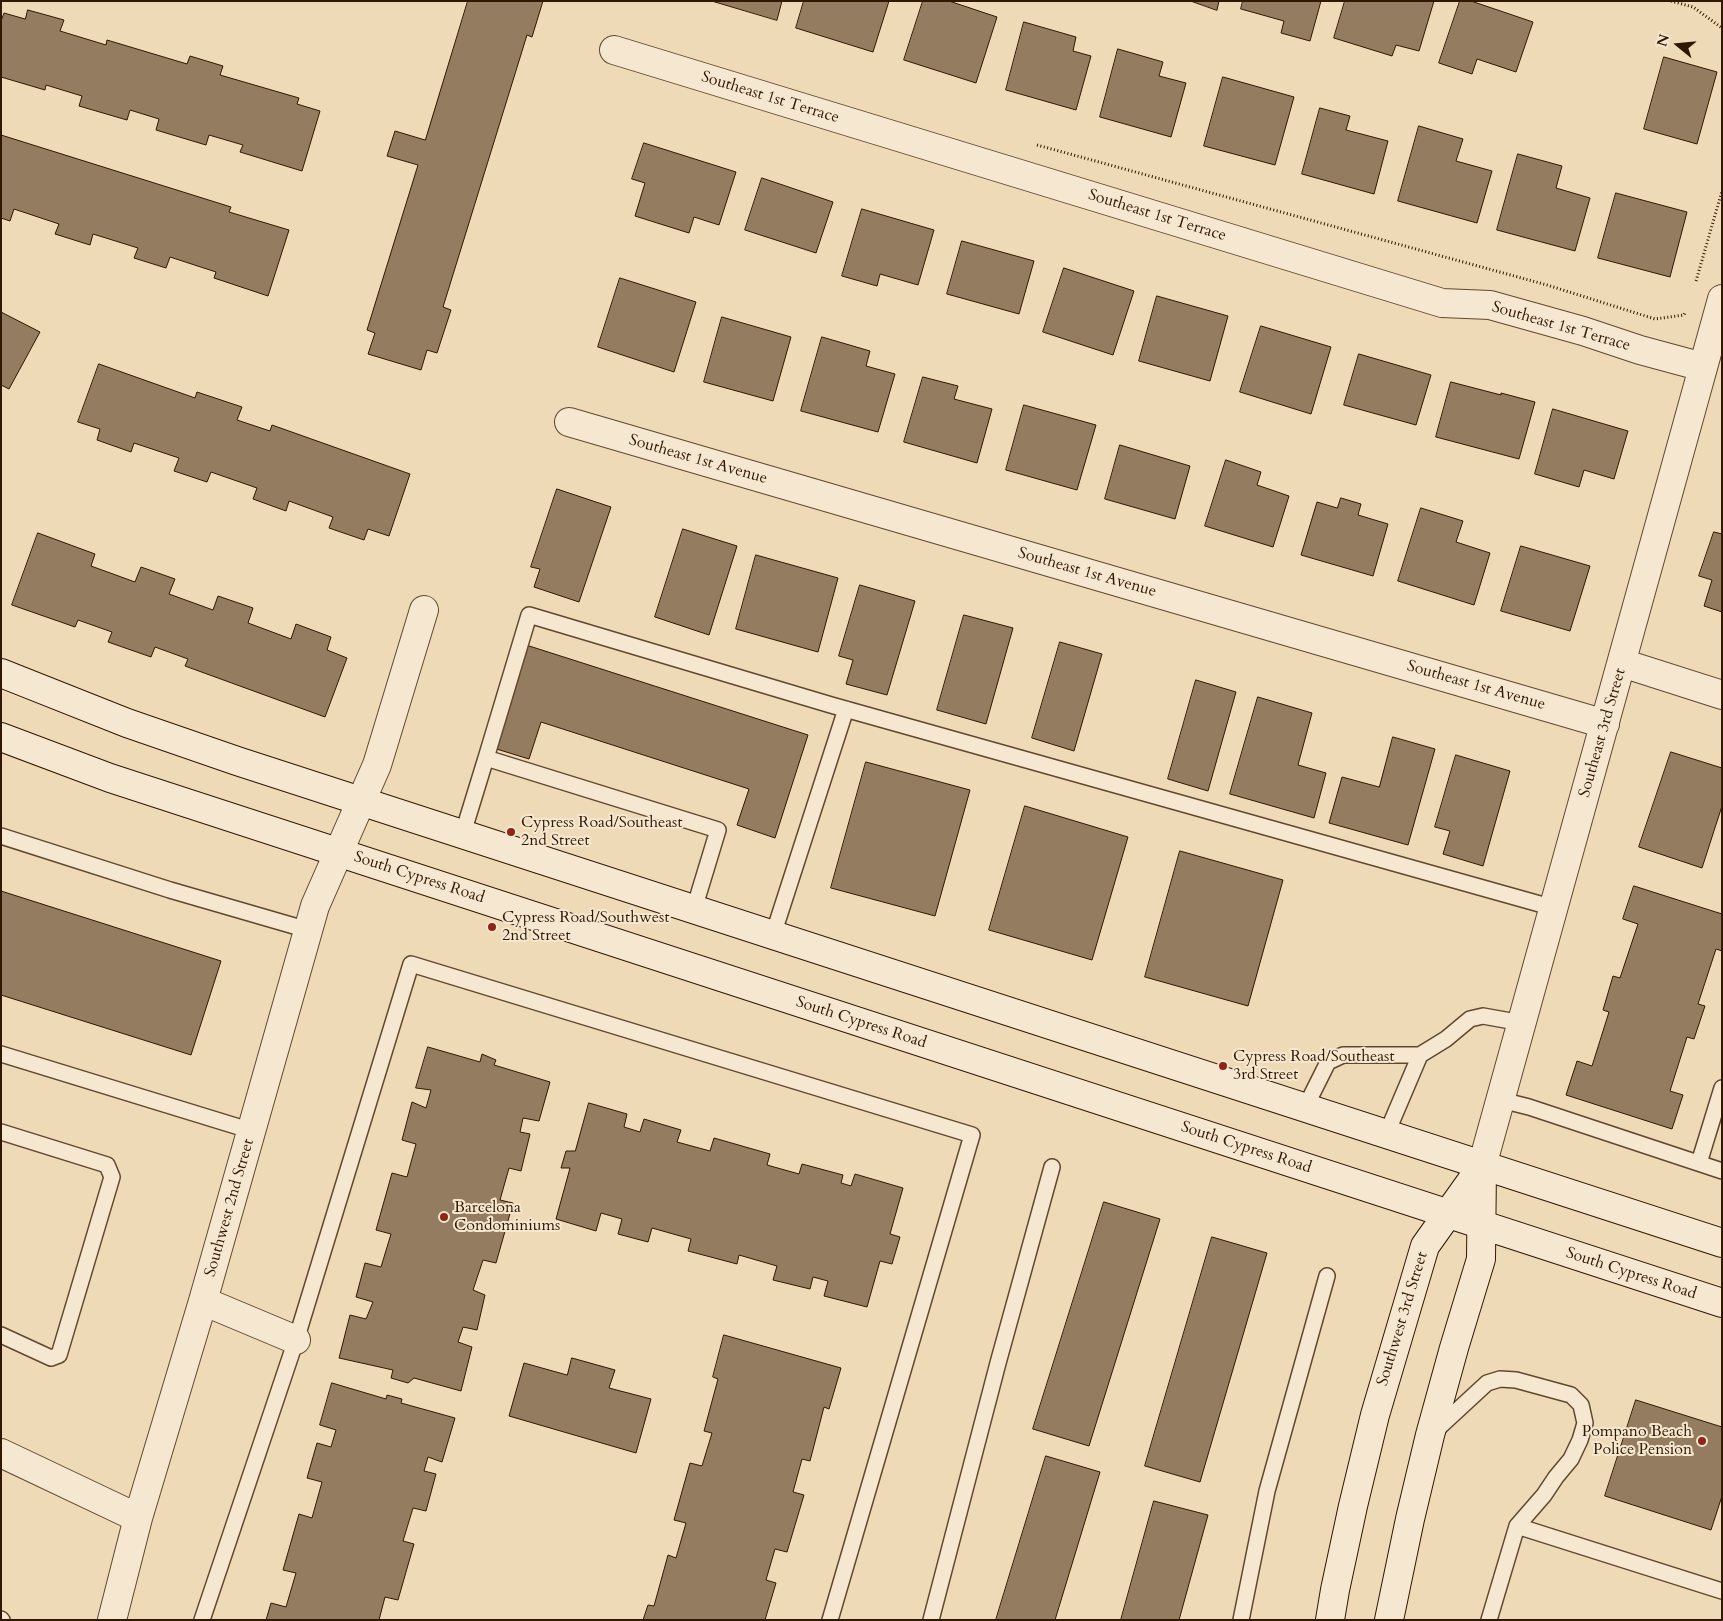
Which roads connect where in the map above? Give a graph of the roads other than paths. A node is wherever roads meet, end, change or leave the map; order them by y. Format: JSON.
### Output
{"nodes":[{"id":1,"x":614,"y":50,"type":"dead end"},
{"id":2,"x":1721,"y":305,"type":"edge"},
{"id":3,"x":1703,"y":367,"type":"junction"},
{"id":4,"x":569,"y":422,"type":"dead end"},
{"id":5,"x":424,"y":610,"type":"dead end"},
{"id":6,"x":1622,"y":663,"type":"junction"},
{"id":7,"x":1,"y":673,"type":"edge"},
{"id":8,"x":1722,"y":695,"type":"edge"},
{"id":9,"x":846,"y":709,"type":"junction"},
{"id":10,"x":1605,"y":724,"type":"junction"},
{"id":11,"x":1,"y":737,"type":"edge"},
{"id":12,"x":486,"y":758,"type":"junction"},
{"id":13,"x":361,"y":801,"type":"junction"},
{"id":14,"x":463,"y":833,"type":"junction"},
{"id":15,"x":1,"y":836,"type":"edge"},
{"id":16,"x":338,"y":852,"type":"junction"},
{"id":17,"x":1554,"y":908,"type":"junction"},
{"id":18,"x":694,"y":909,"type":"junction"},
{"id":19,"x":308,"y":930,"type":"junction"},
{"id":20,"x":774,"y":935,"type":"junction"},
{"id":21,"x":1522,"y":1024,"type":"junction"},
{"id":22,"x":1,"y":1054,"type":"edge"},
{"id":23,"x":1420,"y":1055,"type":"junction"},
{"id":24,"x":1722,"y":1088,"type":"edge"},
{"id":25,"x":1500,"y":1100,"type":"junction"},
{"id":26,"x":1304,"y":1108,"type":"junction"},
{"id":27,"x":252,"y":1131,"type":"junction"},
{"id":28,"x":1,"y":1132,"type":"edge"},
{"id":29,"x":1386,"y":1135,"type":"junction"},
{"id":30,"x":1699,"y":1163,"type":"junction"},
{"id":31,"x":1482,"y":1166,"type":"junction"},
{"id":32,"x":1052,"y":1167,"type":"dead end"},
{"id":33,"x":1722,"y":1170,"type":"edge"},
{"id":34,"x":1447,"y":1213,"type":"junction"},
{"id":35,"x":1481,"y":1225,"type":"junction"},
{"id":36,"x":1722,"y":1243,"type":"edge"},
{"id":37,"x":1327,"y":1276,"type":"dead end"},
{"id":38,"x":203,"y":1301,"type":"junction"},
{"id":39,"x":1722,"y":1303,"type":"edge"},
{"id":40,"x":1,"y":1335,"type":"edge"},
{"id":41,"x":296,"y":1340,"type":"junction"},
{"id":42,"x":1430,"y":1435,"type":"junction"},
{"id":43,"x":1,"y":1453,"type":"edge"},
{"id":44,"x":138,"y":1518,"type":"junction"},
{"id":45,"x":1517,"y":1526,"type":"junction"},
{"id":46,"x":1722,"y":1591,"type":"edge"},
{"id":47,"x":112,"y":1620,"type":"edge"},
{"id":48,"x":202,"y":1620,"type":"edge"},
{"id":49,"x":830,"y":1620,"type":"edge"},
{"id":50,"x":931,"y":1620,"type":"edge"},
{"id":51,"x":1241,"y":1620,"type":"edge"},
{"id":52,"x":1330,"y":1620,"type":"edge"},
{"id":53,"x":1389,"y":1620,"type":"edge"},
{"id":54,"x":1489,"y":1620,"type":"edge"}],
"edges":[{"from":1,"to":3,"type":"street","name":"Southeast 1st Terrace"},
{"from":2,"to":3,"type":"street","name":"Southeast 3rd Street"},
{"from":3,"to":6,"type":"street","name":"Southeast 3rd Street"},
{"from":4,"to":10,"type":"street","name":"Southeast 1st Avenue"},
{"from":5,"to":13,"type":"street"},
{"from":6,"to":8,"type":"street"},
{"from":6,"to":10,"type":"street","name":"Southeast 3rd Street"},
{"from":7,"to":13,"type":"street"},
{"from":9,"to":12,"type":"lane"},
{"from":9,"to":17,"type":"lane"},
{"from":9,"to":20,"type":"lane"},
{"from":10,"to":17,"type":"street","name":"Southeast 3rd Street"},
{"from":11,"to":16,"type":"street","name":"South Cypress Road"},
{"from":12,"to":14,"type":"lane"},
{"from":12,"to":18,"type":"lane"},
{"from":13,"to":14,"type":"street"},
{"from":13,"to":16,"type":"street","name":"Southwest 2nd Street"},
{"from":14,"to":18,"type":"street"},
{"from":15,"to":19,"type":"lane"},
{"from":16,"to":19,"type":"street","name":"Southwest 2nd Street"},
{"from":16,"to":34,"type":"street","name":"South Cypress Road"},
{"from":17,"to":21,"type":"street","name":"Southeast 3rd Street"},
{"from":18,"to":20,"type":"street"},
{"from":19,"to":27,"type":"street","name":"Southwest 2nd Street"},
{"from":20,"to":26,"type":"street"},
{"from":21,"to":23,"type":"lane"},
{"from":21,"to":25,"type":"street","name":"Southeast 3rd Street"},
{"from":22,"to":27,"type":"lane"},
{"from":23,"to":26,"type":"lane"},
{"from":23,"to":29,"type":"lane"},
{"from":24,"to":30,"type":"lane"},
{"from":25,"to":30,"type":"lane"},
{"from":25,"to":31,"type":"street","name":"Southeast 3rd Street"},
{"from":26,"to":29,"type":"street"},
{"from":27,"to":38,"type":"street","name":"Southwest 2nd Street"},
{"from":28,"to":40,"type":"lane"},
{"from":29,"to":31,"type":"street"},
{"from":30,"to":33,"type":"lane"},
{"from":31,"to":34,"type":"street","name":"Southwest 3rd Street"},
{"from":31,"to":35,"type":"street"},
{"from":31,"to":36,"type":"street"},
{"from":32,"to":50,"type":"lane"},
{"from":34,"to":35,"type":"street","name":"South Cypress Road"},
{"from":34,"to":52,"type":"street","name":"Southwest 3rd Street"},
{"from":35,"to":39,"type":"street","name":"South Cypress Road"},
{"from":35,"to":42,"type":"street"},
{"from":37,"to":51,"type":"lane"},
{"from":38,"to":41,"type":"street"},
{"from":38,"to":44,"type":"street","name":"Southwest 2nd Street"},
{"from":41,"to":48,"type":"lane"},
{"from":41,"to":49,"type":"lane"},
{"from":42,"to":45,"type":"lane"},
{"from":42,"to":53,"type":"street"},
{"from":43,"to":44,"type":"street"},
{"from":44,"to":47,"type":"street","name":"Southwest 2nd Street"},
{"from":45,"to":46,"type":"lane"},
{"from":45,"to":54,"type":"lane"}]}
